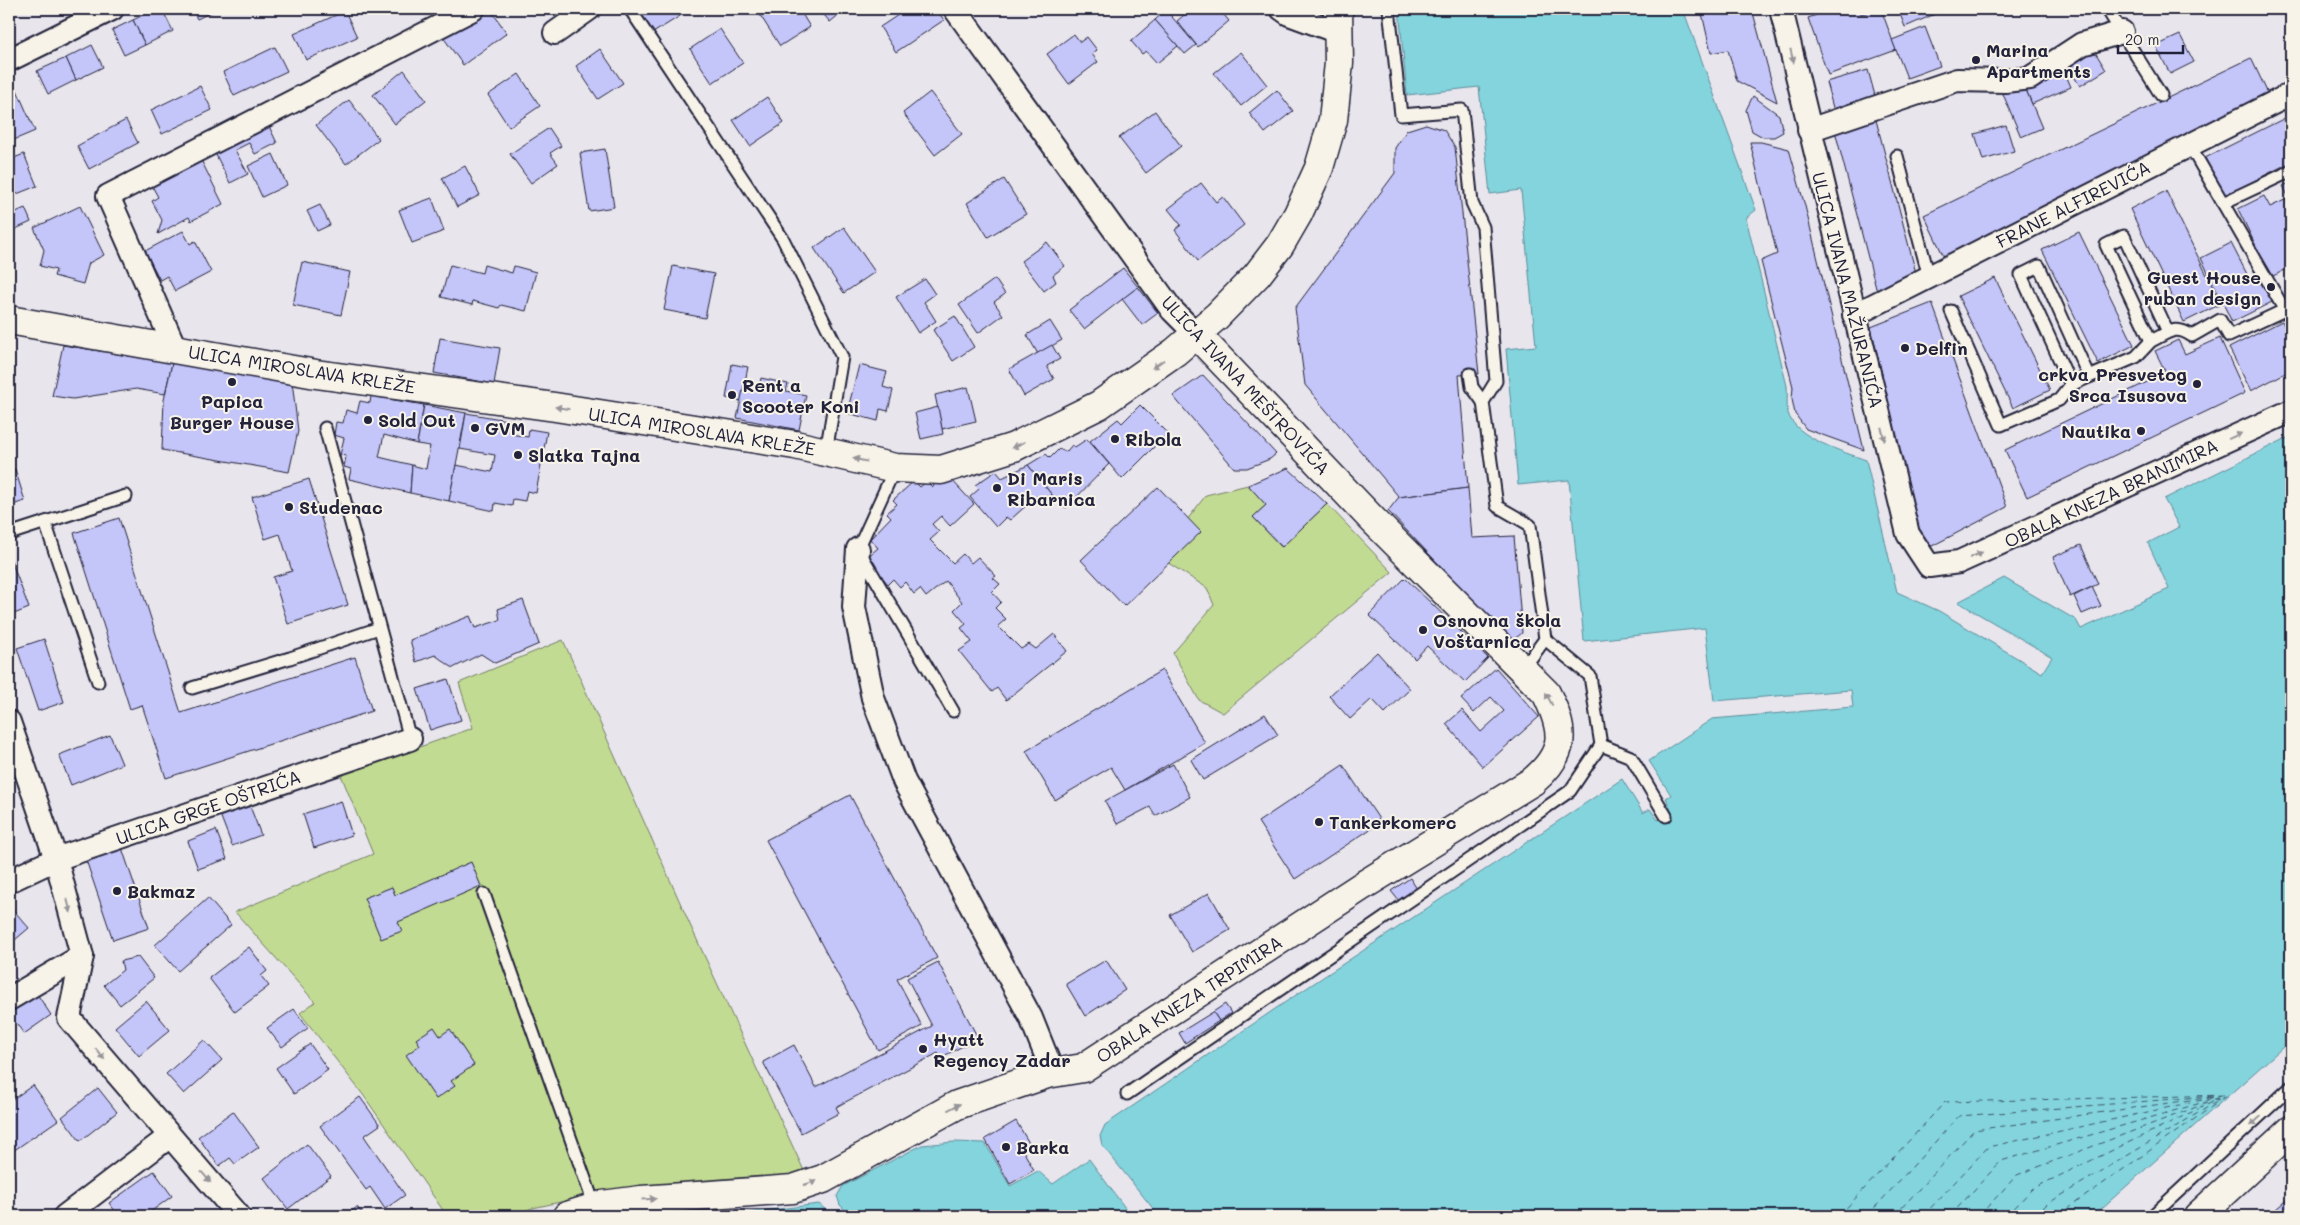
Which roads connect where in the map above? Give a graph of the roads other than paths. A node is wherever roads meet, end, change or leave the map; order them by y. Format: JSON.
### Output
{"nodes":[{"id":1,"x":112,"y":9,"type":"edge"},
{"id":2,"x":473,"y":9,"type":"edge"},
{"id":3,"x":588,"y":9,"type":"edge"},
{"id":4,"x":630,"y":9,"type":"edge"},
{"id":5,"x":955,"y":9,"type":"edge"},
{"id":6,"x":1282,"y":9,"type":"edge"},
{"id":7,"x":1389,"y":9,"type":"edge"},
{"id":8,"x":1781,"y":9,"type":"edge"},
{"id":9,"x":2107,"y":9,"type":"edge"},
{"id":10,"x":1338,"y":21,"type":"edge"},
{"id":11,"x":2122,"y":32,"type":"junction"},
{"id":12,"x":555,"y":33,"type":"dead end"},
{"id":13,"x":9,"y":60,"type":"edge"},
{"id":14,"x":2291,"y":94,"type":"edge"},
{"id":15,"x":2161,"y":95,"type":"dead end"},
{"id":16,"x":1810,"y":130,"type":"junction"},
{"id":17,"x":2190,"y":146,"type":"junction"},
{"id":18,"x":1897,"y":156,"type":"dead end"},
{"id":19,"x":2291,"y":171,"type":"edge"},
{"id":20,"x":2223,"y":203,"type":"junction"},
{"id":21,"x":1929,"y":277,"type":"junction"},
{"id":22,"x":2288,"y":308,"type":"edge"},
{"id":23,"x":1951,"y":311,"type":"dead end"},
{"id":24,"x":1854,"y":315,"type":"junction"},
{"id":25,"x":9,"y":320,"type":"edge"},
{"id":26,"x":2168,"y":332,"type":"junction"},
{"id":27,"x":1196,"y":334,"type":"junction"},
{"id":28,"x":2151,"y":341,"type":"junction"},
{"id":29,"x":174,"y":348,"type":"junction"},
{"id":30,"x":1470,"y":374,"type":"dead end"},
{"id":31,"x":2089,"y":377,"type":"junction"},
{"id":32,"x":2071,"y":385,"type":"junction"},
{"id":33,"x":1483,"y":402,"type":"junction"},
{"id":34,"x":2291,"y":411,"type":"edge"},
{"id":35,"x":325,"y":428,"type":"dead end"},
{"id":36,"x":826,"y":452,"type":"junction"},
{"id":37,"x":895,"y":468,"type":"junction"},
{"id":38,"x":126,"y":496,"type":"dead end"},
{"id":39,"x":45,"y":522,"type":"junction"},
{"id":40,"x":9,"y":534,"type":"edge"},
{"id":41,"x":858,"y":550,"type":"junction"},
{"id":42,"x":1929,"y":566,"type":"joint"},
{"id":43,"x":379,"y":628,"type":"junction"},
{"id":44,"x":1545,"y":639,"type":"junction"},
{"id":45,"x":1522,"y":669,"type":"junction"},
{"id":46,"x":98,"y":682,"type":"dead end"},
{"id":47,"x":192,"y":688,"type":"dead end"},
{"id":48,"x":953,"y":711,"type":"dead end"},
{"id":49,"x":9,"y":722,"type":"edge"},
{"id":50,"x":1560,"y":738,"type":"joint"},
{"id":51,"x":410,"y":740,"type":"joint"},
{"id":52,"x":1601,"y":745,"type":"junction"},
{"id":53,"x":1666,"y":816,"type":"dead end"},
{"id":54,"x":56,"y":859,"type":"junction"},
{"id":55,"x":9,"y":881,"type":"edge"},
{"id":56,"x":484,"y":894,"type":"dead end"},
{"id":57,"x":82,"y":956,"type":"junction"},
{"id":58,"x":9,"y":999,"type":"edge"},
{"id":59,"x":1053,"y":1073,"type":"junction"},
{"id":60,"x":2291,"y":1088,"type":"edge"},
{"id":61,"x":1126,"y":1094,"type":"dead end"},
{"id":62,"x":2291,"y":1130,"type":"edge"},
{"id":63,"x":170,"y":1136,"type":"junction"},
{"id":64,"x":595,"y":1207,"type":"junction"},
{"id":65,"x":65,"y":1216,"type":"edge"},
{"id":66,"x":239,"y":1216,"type":"edge"},
{"id":67,"x":568,"y":1216,"type":"edge"},
{"id":68,"x":2152,"y":1216,"type":"edge"},
{"id":69,"x":2198,"y":1216,"type":"edge"}],
"edges":[{"from":1,"to":13,"type":"street"},
{"from":2,"to":29,"type":"street","name":"ULICA MIROSLAVA KRLEŽE"},
{"from":3,"to":12,"type":"street"},
{"from":4,"to":36,"type":"lane"},
{"from":5,"to":27,"type":"street","name":"ULICA IVANA MEŠTROVIĆA"},
{"from":6,"to":10,"type":"street"},
{"from":7,"to":33,"type":"lane"},
{"from":8,"to":16,"type":"street","name":"ULICA IVANA MAŽURANIĆA","one_way":true},
{"from":9,"to":11,"type":"lane"},
{"from":10,"to":27,"type":"street","name":"ULICA MIROSLAVA KRLEŽE"},
{"from":11,"to":15,"type":"lane"},
{"from":11,"to":16,"type":"street"},
{"from":14,"to":17,"type":"street","name":"FRANE ALFIREVIĆA"},
{"from":16,"to":24,"type":"street","name":"ULICA IVANA MAŽURANIĆA"},
{"from":17,"to":20,"type":"lane"},
{"from":17,"to":21,"type":"street","name":"FRANE ALFIREVIĆA"},
{"from":18,"to":21,"type":"lane"},
{"from":19,"to":20,"type":"lane"},
{"from":20,"to":22,"type":"lane"},
{"from":21,"to":24,"type":"street","name":"FRANE ALFIREVIĆA"},
{"from":22,"to":26,"type":"lane"},
{"from":23,"to":32,"type":"lane"},
{"from":24,"to":42,"type":"street","name":"ULICA IVANA MAŽURANIĆA","one_way":true},
{"from":25,"to":29,"type":"street","name":"ULICA MIROSLAVA KRLEŽE"},
{"from":26,"to":28,"type":"lane"},
{"from":26,"to":28,"type":"lane"},
{"from":27,"to":37,"type":"street","name":"ULICA MIROSLAVA KRLEŽE","one_way":true},
{"from":27,"to":45,"type":"street","name":"ULICA IVANA MEŠTROVIĆA"},
{"from":28,"to":31,"type":"lane"},
{"from":36,"to":29,"type":"street","name":"ULICA MIROSLAVA KRLEŽE","one_way":true},
{"from":30,"to":33,"type":"lane"},
{"from":31,"to":32,"type":"lane"},
{"from":31,"to":32,"type":"lane"},
{"from":33,"to":44,"type":"lane"},
{"from":42,"to":34,"type":"street","name":"OBALA KNEZA BRANIMIRA","one_way":true},
{"from":35,"to":43,"type":"lane"},
{"from":37,"to":36,"type":"street","name":"ULICA MIROSLAVA KRLEŽE","one_way":true},
{"from":37,"to":41,"type":"lane"},
{"from":38,"to":39,"type":"lane"},
{"from":39,"to":40,"type":"lane"},
{"from":39,"to":46,"type":"lane"},
{"from":41,"to":48,"type":"lane"},
{"from":41,"to":59,"type":"street"},
{"from":43,"to":47,"type":"lane"},
{"from":43,"to":51,"type":"lane"},
{"from":44,"to":45,"type":"lane"},
{"from":44,"to":52,"type":"lane"},
{"from":50,"to":45,"type":"street","name":"ULICA IVANA MEŠTROVIĆA","one_way":true},
{"from":49,"to":54,"type":"street"},
{"from":50,"to":59,"type":"street","name":"OBALA KNEZA TRPIMIRA"},
{"from":51,"to":54,"type":"street","name":"ULICA GRGE OŠTRIĆA"},
{"from":52,"to":53,"type":"lane"},
{"from":52,"to":61,"type":"lane"},
{"from":54,"to":55,"type":"street","name":"ULICA GRGE OŠTRIĆA"},
{"from":54,"to":57,"type":"street","one_way":true},
{"from":56,"to":64,"type":"lane"},
{"from":57,"to":58,"type":"street"},
{"from":57,"to":63,"type":"street","one_way":true},
{"from":64,"to":59,"type":"street","name":"OBALA KNEZA TRPIMIRA","one_way":true},
{"from":60,"to":68,"type":"lane","one_way":true},
{"from":62,"to":69,"type":"street"},
{"from":63,"to":65,"type":"street"},
{"from":63,"to":66,"type":"street","one_way":true},
{"from":64,"to":67,"type":"street","name":"OBALA KNEZA TRPIMIRA"}]}
